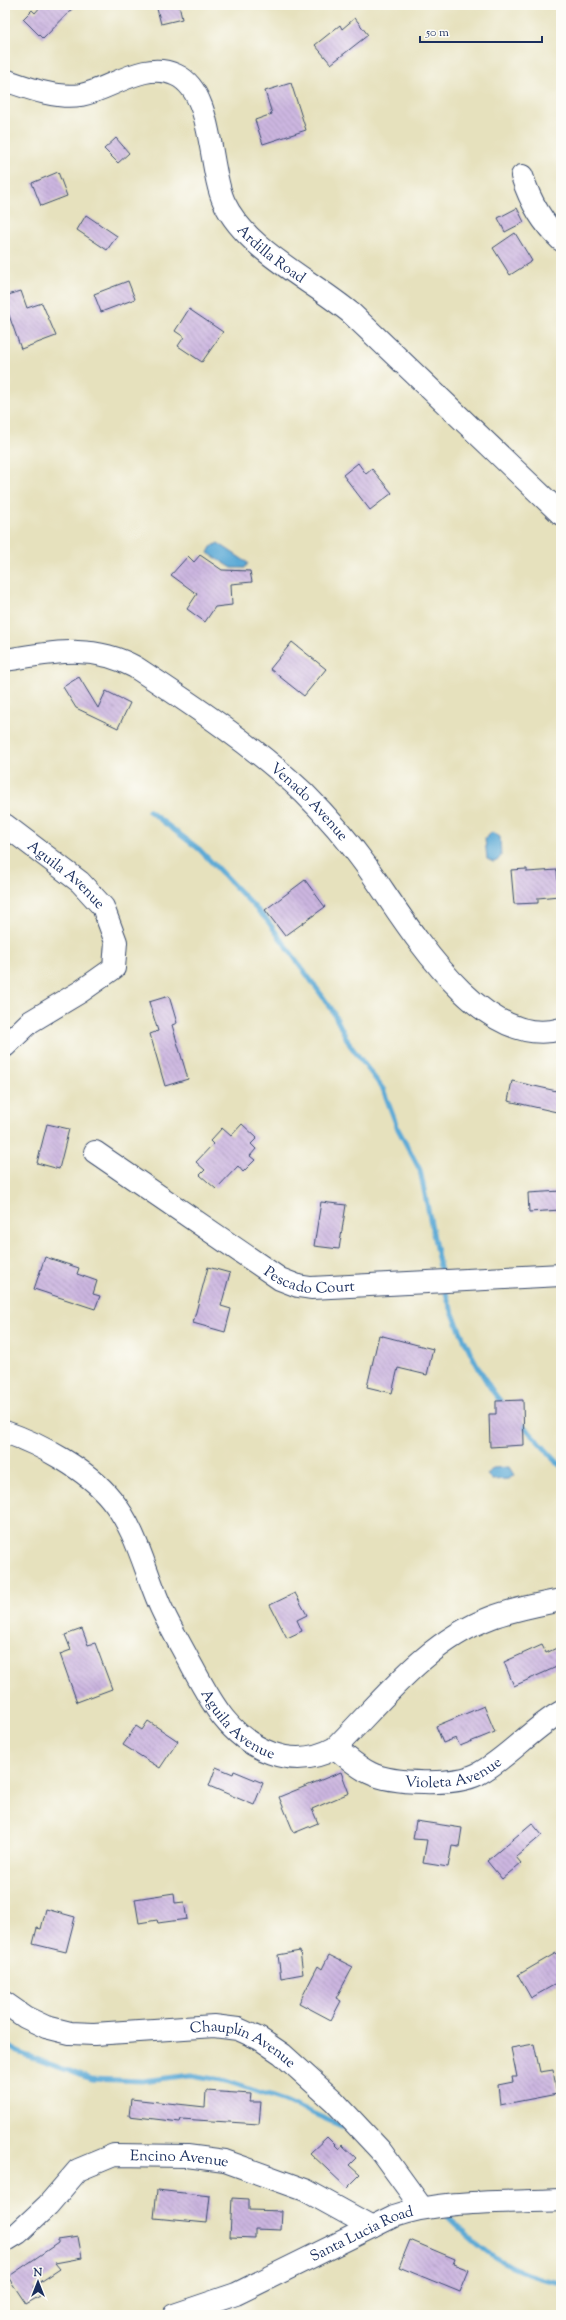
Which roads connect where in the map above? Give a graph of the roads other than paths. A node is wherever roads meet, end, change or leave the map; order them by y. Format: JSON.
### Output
{"nodes":[{"id":1,"x":5,"y":80,"type":"edge"},
{"id":2,"x":522,"y":176,"type":"dead end"},
{"id":3,"x":561,"y":240,"type":"edge"},
{"id":4,"x":561,"y":514,"type":"edge"},
{"id":5,"x":5,"y":660,"type":"edge"},
{"id":6,"x":5,"y":825,"type":"edge"},
{"id":7,"x":561,"y":1029,"type":"edge"},
{"id":8,"x":5,"y":1046,"type":"edge"},
{"id":9,"x":95,"y":1152,"type":"dead end"},
{"id":10,"x":561,"y":1275,"type":"edge"},
{"id":11,"x":5,"y":1432,"type":"edge"},
{"id":12,"x":561,"y":1600,"type":"edge"},
{"id":13,"x":561,"y":1712,"type":"edge"},
{"id":14,"x":335,"y":1748,"type":"junction"},
{"id":15,"x":5,"y":2003,"type":"edge"},
{"id":16,"x":561,"y":2200,"type":"edge"},
{"id":17,"x":422,"y":2208,"type":"junction"},
{"id":18,"x":372,"y":2227,"type":"junction"},
{"id":19,"x":5,"y":2241,"type":"edge"},
{"id":20,"x":174,"y":2315,"type":"edge"}],
"edges":[{"from":1,"to":4,"type":"street","name":"Ardilla Road"},
{"from":2,"to":3,"type":"street"},
{"from":5,"to":7,"type":"street","name":"Venado Avenue"},
{"from":6,"to":8,"type":"street","name":"Aguila Avenue"},
{"from":9,"to":10,"type":"street","name":"Pescado Court"},
{"from":11,"to":14,"type":"street","name":"Aguila Avenue"},
{"from":12,"to":14,"type":"street","name":"Aguila Avenue"},
{"from":13,"to":14,"type":"street","name":"Violeta Avenue"},
{"from":15,"to":17,"type":"street","name":"Chauplin Avenue"},
{"from":16,"to":17,"type":"street","name":"Santa Lucia Road"},
{"from":17,"to":18,"type":"street","name":"Santa Lucia Road"},
{"from":18,"to":19,"type":"street","name":"Encino Avenue"},
{"from":18,"to":20,"type":"street","name":"Santa Lucia Road"}]}
